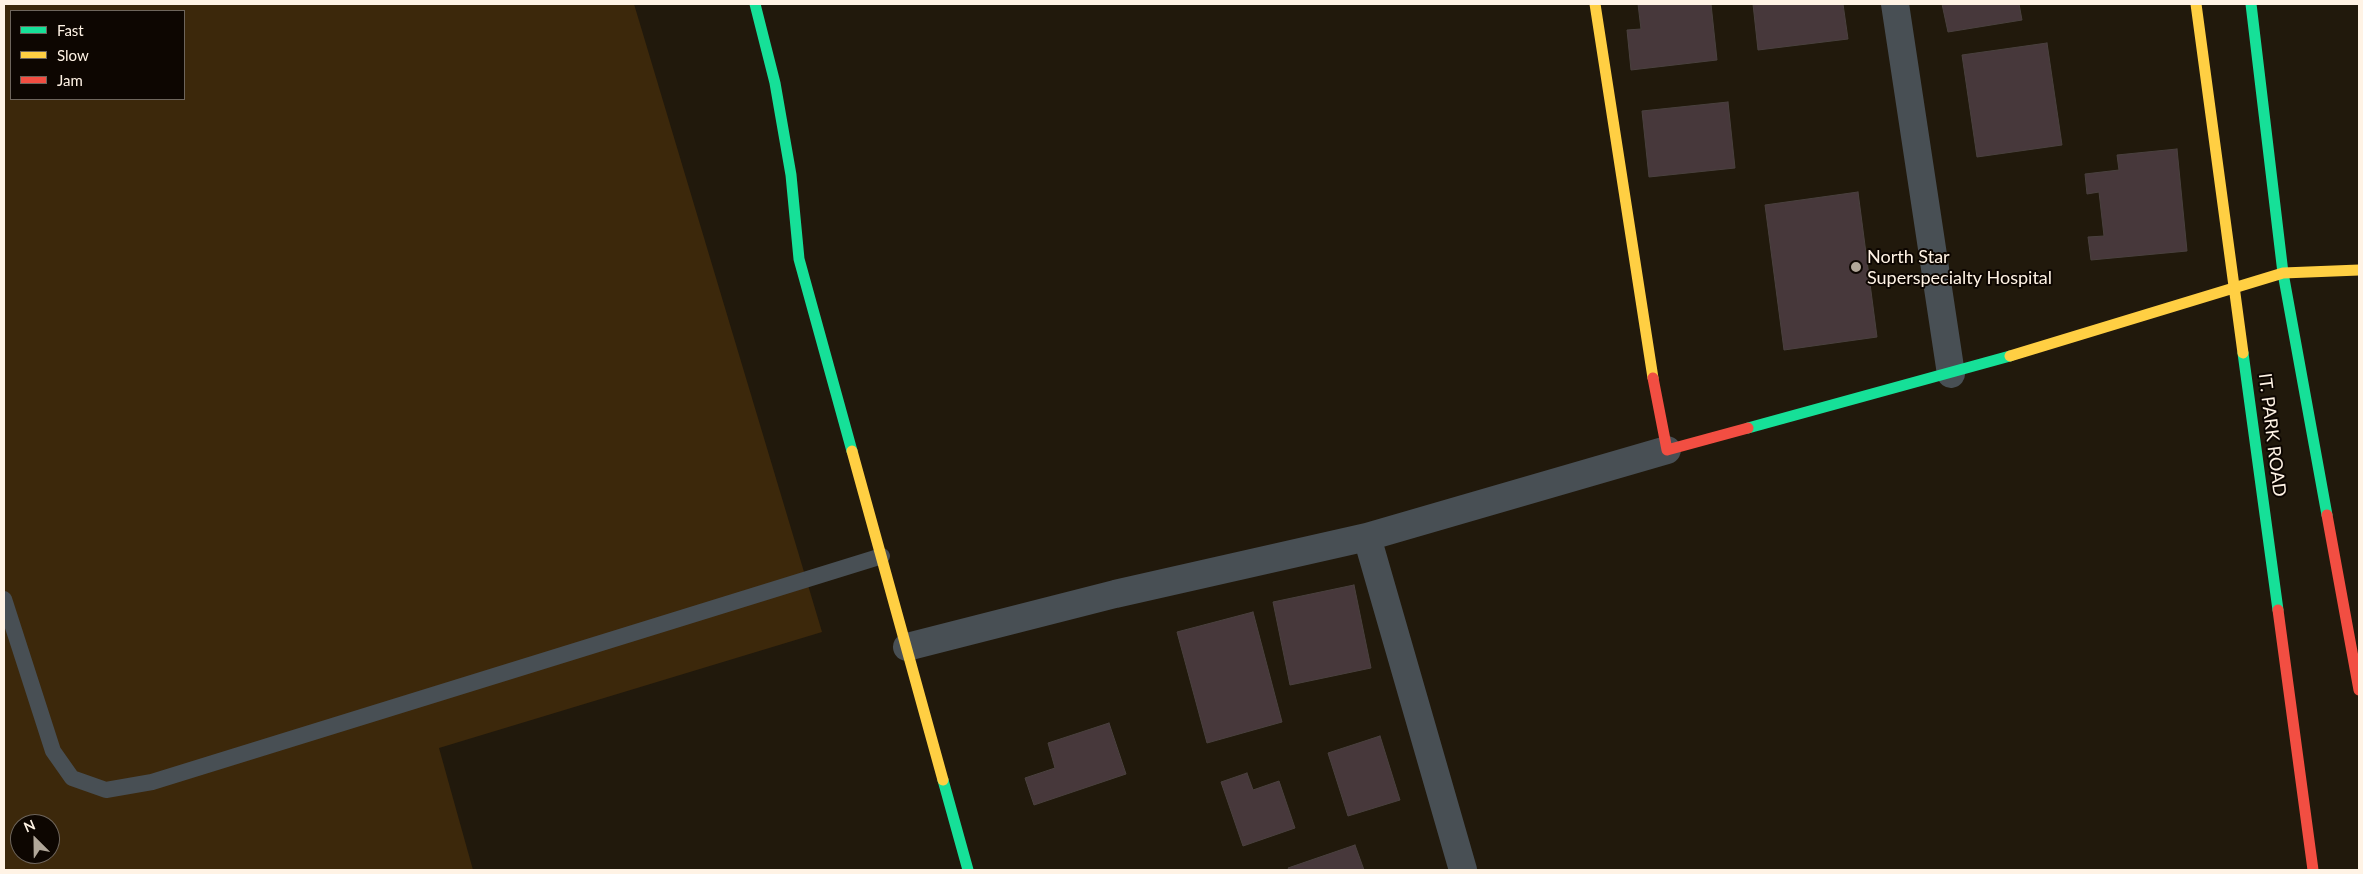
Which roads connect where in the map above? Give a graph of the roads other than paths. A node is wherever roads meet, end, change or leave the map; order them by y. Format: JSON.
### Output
{"nodes":[{"id":1,"x":756,"y":4,"type":"edge"},
{"id":2,"x":1595,"y":4,"type":"edge"},
{"id":3,"x":1895,"y":4,"type":"edge"},
{"id":4,"x":2196,"y":4,"type":"edge"},
{"id":5,"x":2251,"y":4,"type":"edge"},
{"id":6,"x":2359,"y":270,"type":"edge"},
{"id":7,"x":2283,"y":273,"type":"junction"},
{"id":8,"x":2236,"y":288,"type":"junction"},
{"id":9,"x":1950,"y":374,"type":"junction"},
{"id":10,"x":1667,"y":450,"type":"junction"},
{"id":11,"x":1367,"y":537,"type":"junction"},
{"id":12,"x":882,"y":556,"type":"junction"},
{"id":13,"x":4,"y":599,"type":"edge"},
{"id":14,"x":907,"y":647,"type":"junction"},
{"id":15,"x":2359,"y":690,"type":"edge"},
{"id":16,"x":968,"y":870,"type":"edge"},
{"id":17,"x":1463,"y":870,"type":"edge"},
{"id":18,"x":2313,"y":870,"type":"edge"}],
"edges":[{"from":1,"to":12,"type":"street"},
{"from":2,"to":10,"type":"street"},
{"from":3,"to":9,"type":"street"},
{"from":4,"to":8,"type":"street","name":"IT. PARK ROAD"},
{"from":5,"to":7,"type":"street","name":"IT. PARK ROAD"},
{"from":6,"to":7,"type":"street"},
{"from":7,"to":8,"type":"street"},
{"from":7,"to":15,"type":"street","name":"IT. PARK ROAD"},
{"from":8,"to":9,"type":"street"},
{"from":8,"to":18,"type":"street","name":"IT. PARK ROAD"},
{"from":9,"to":10,"type":"street"},
{"from":10,"to":11,"type":"street"},
{"from":11,"to":14,"type":"street"},
{"from":11,"to":17,"type":"street"},
{"from":12,"to":13,"type":"lane"},
{"from":12,"to":14,"type":"street"},
{"from":14,"to":16,"type":"street"}]}
